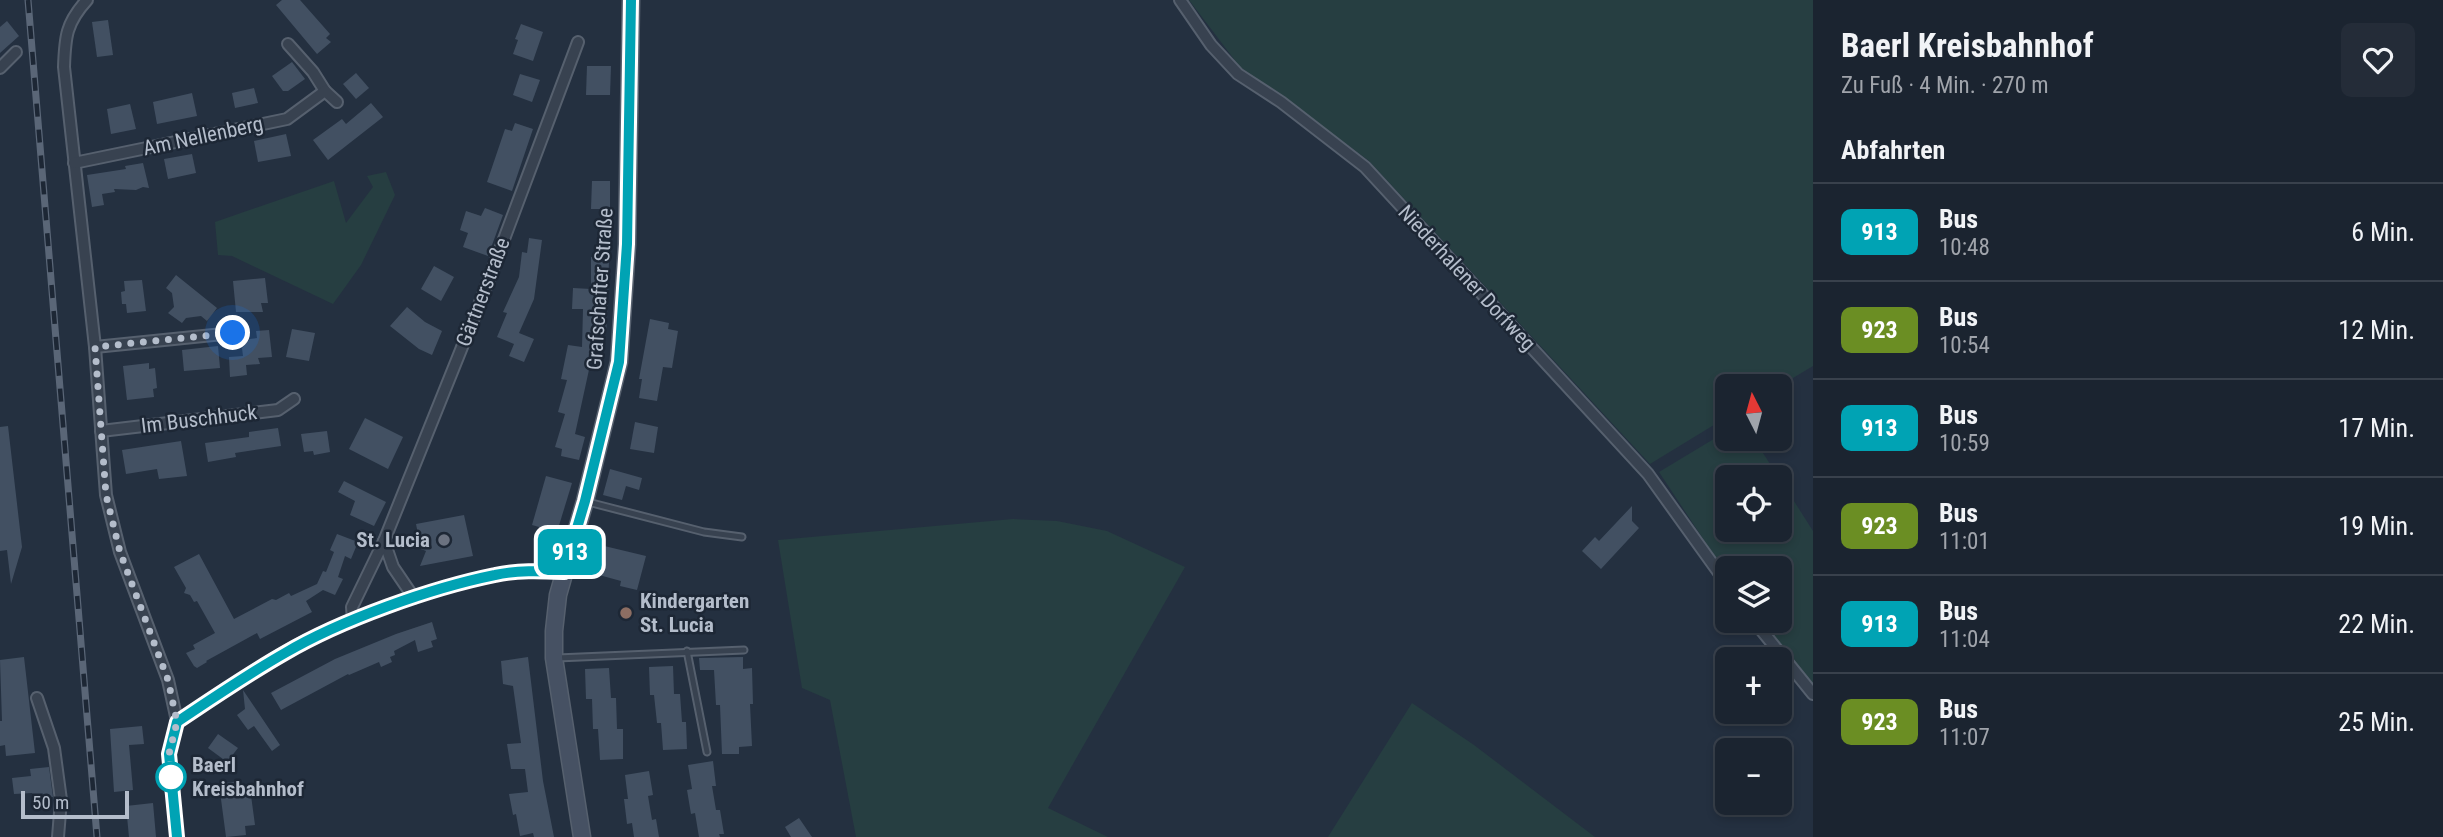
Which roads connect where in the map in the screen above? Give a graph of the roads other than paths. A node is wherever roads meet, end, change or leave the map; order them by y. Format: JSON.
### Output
{"nodes":[{"id":1,"x":87,"y":0,"type":"edge"},
{"id":2,"x":631,"y":0,"type":"edge"},
{"id":3,"x":1180,"y":0,"type":"edge"},
{"id":4,"x":578,"y":42,"type":"dead end"},
{"id":5,"x":288,"y":44,"type":"dead end"},
{"id":6,"x":16,"y":52,"type":"dead end"},
{"id":7,"x":0,"y":68,"type":"edge"},
{"id":8,"x":325,"y":91,"type":"junction"},
{"id":9,"x":337,"y":102,"type":"dead end"},
{"id":10,"x":74,"y":163,"type":"junction"},
{"id":11,"x":233,"y":333,"type":"dead end"},
{"id":12,"x":95,"y":347,"type":"junction"},
{"id":13,"x":294,"y":399,"type":"dead end"},
{"id":14,"x":102,"y":431,"type":"junction"},
{"id":15,"x":585,"y":501,"type":"junction"},
{"id":16,"x":742,"y":537,"type":"dead end"},
{"id":17,"x":384,"y":541,"type":"junction"},
{"id":18,"x":1715,"y":567,"type":"edge"},
{"id":19,"x":564,"y":572,"type":"junction"},
{"id":20,"x":414,"y":598,"type":"junction"},
{"id":21,"x":353,"y":621,"type":"junction"},
{"id":22,"x":1764,"y":633,"type":"edge"},
{"id":23,"x":744,"y":650,"type":"dead end"},
{"id":24,"x":687,"y":651,"type":"junction"},
{"id":25,"x":554,"y":658,"type":"junction"},
{"id":26,"x":1813,"y":694,"type":"edge"},
{"id":27,"x":37,"y":698,"type":"dead end"},
{"id":28,"x":177,"y":722,"type":"junction"},
{"id":29,"x":708,"y":752,"type":"dead end"},
{"id":30,"x":58,"y":837,"type":"edge"},
{"id":31,"x":177,"y":837,"type":"edge"},
{"id":32,"x":582,"y":837,"type":"edge"}],
"edges":[{"from":1,"to":10,"type":"street"},
{"from":2,"to":15,"type":"main road","name":"Grafschafter Straße"},
{"from":3,"to":18,"type":"street","name":"Niederhalener Dorfweg"},
{"from":4,"to":17,"type":"street","name":"Gärtnerstraße"},
{"from":5,"to":8,"type":"street"},
{"from":6,"to":7,"type":"street"},
{"from":8,"to":9,"type":"street"},
{"from":8,"to":10,"type":"street","name":"Am Nellenberg"},
{"from":10,"to":12,"type":"street"},
{"from":11,"to":12,"type":"street"},
{"from":12,"to":14,"type":"street"},
{"from":13,"to":14,"type":"street","name":"Im Buschhuck"},
{"from":14,"to":28,"type":"street"},
{"from":15,"to":16,"type":"lane"},
{"from":15,"to":19,"type":"main road","name":"Grafschafter Straße"},
{"from":17,"to":20,"type":"street"},
{"from":17,"to":21,"type":"street","name":"Gärtnerstraße"},
{"from":19,"to":20,"type":"street"},
{"from":19,"to":25,"type":"main road","name":"Grafschafter Straße"},
{"from":20,"to":21,"type":"street"},
{"from":21,"to":28,"type":"street"},
{"from":22,"to":26,"type":"street"},
{"from":23,"to":24,"type":"lane"},
{"from":24,"to":25,"type":"lane"},
{"from":24,"to":29,"type":"lane"},
{"from":25,"to":32,"type":"main road","name":"Grafschafter Straße"},
{"from":27,"to":30,"type":"street"},
{"from":28,"to":31,"type":"street"}]}
